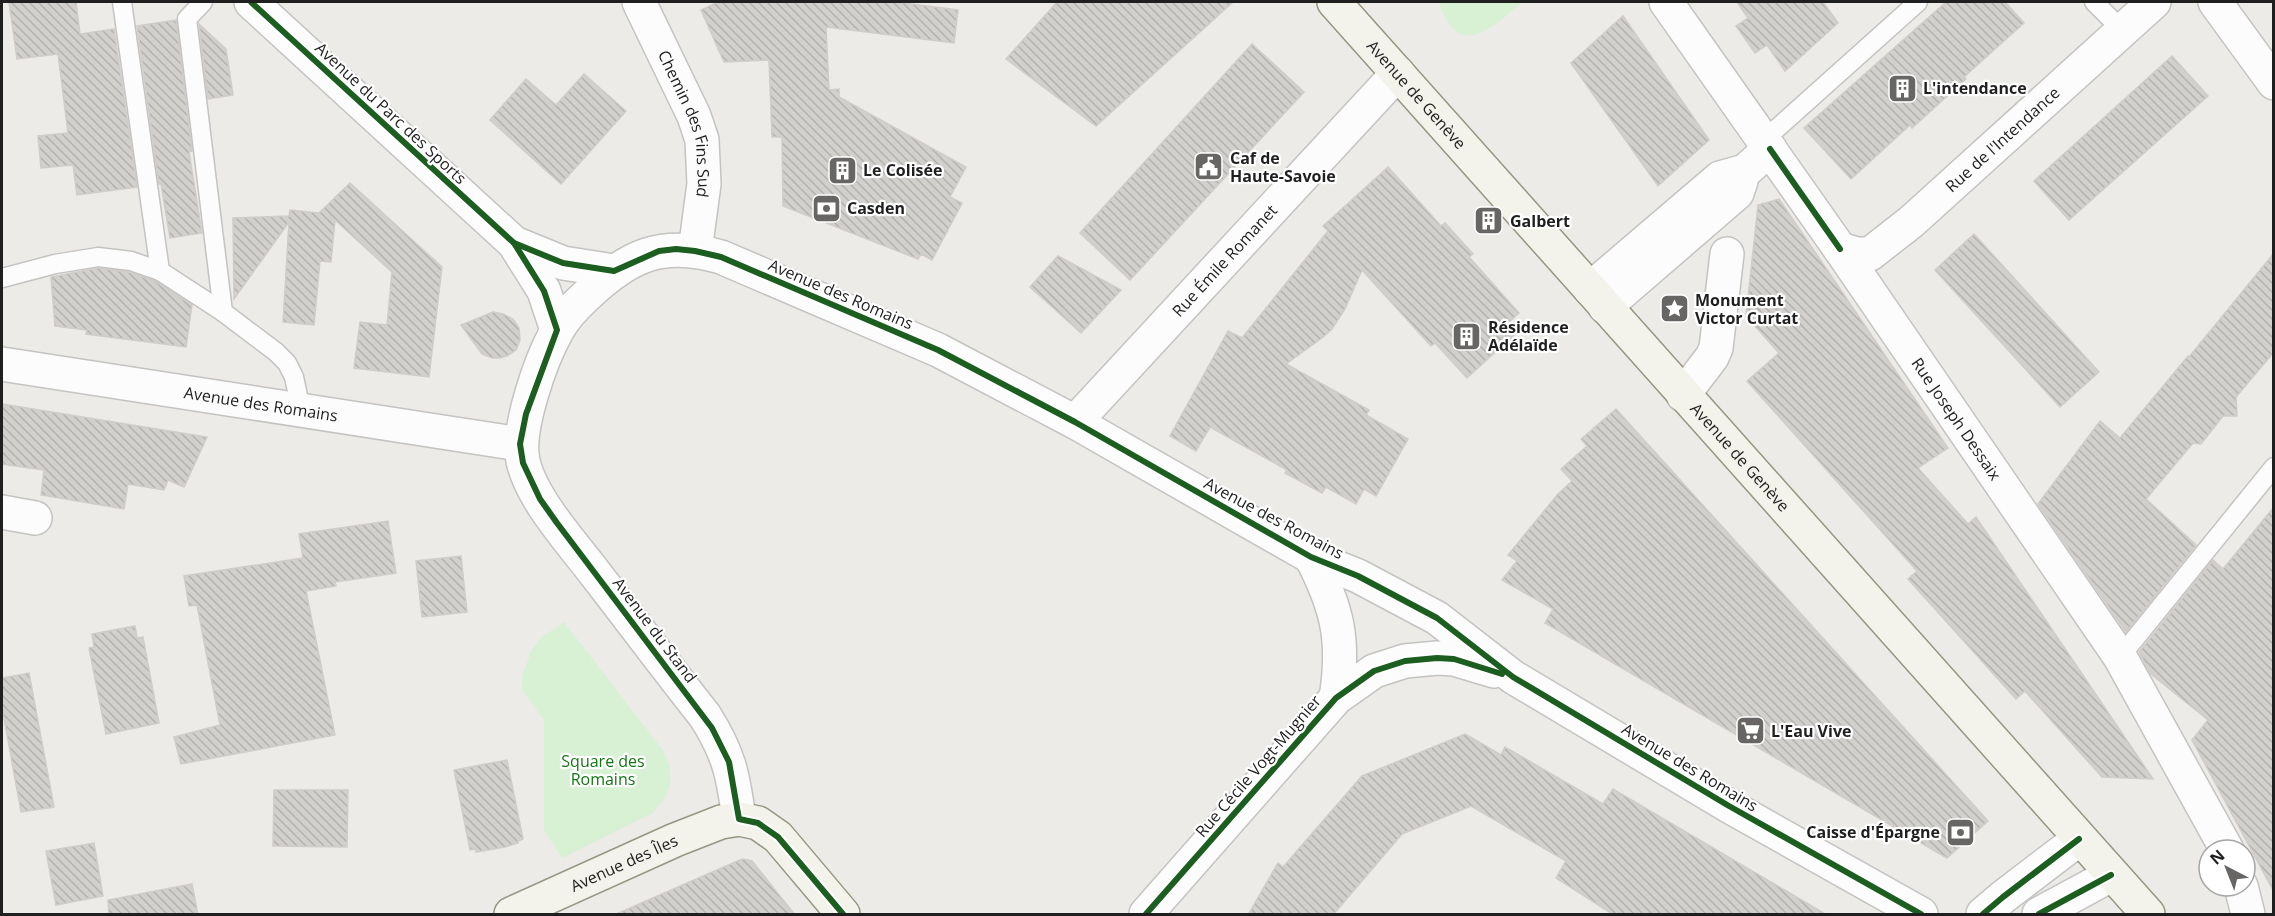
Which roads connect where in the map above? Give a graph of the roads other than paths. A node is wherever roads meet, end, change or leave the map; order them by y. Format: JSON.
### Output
{"nodes":[{"id":1,"x":122,"y":2,"type":"edge"},
{"id":2,"x":203,"y":2,"type":"edge"},
{"id":3,"x":251,"y":2,"type":"edge"},
{"id":4,"x":639,"y":2,"type":"edge"},
{"id":5,"x":1334,"y":2,"type":"edge"},
{"id":6,"x":1666,"y":2,"type":"edge"},
{"id":7,"x":1918,"y":2,"type":"edge"},
{"id":8,"x":2094,"y":2,"type":"edge"},
{"id":9,"x":2154,"y":2,"type":"edge"},
{"id":10,"x":2215,"y":2,"type":"edge"},
{"id":11,"x":2122,"y":30,"type":"junction"},
{"id":12,"x":1398,"y":73,"type":"junction"},
{"id":13,"x":2274,"y":83,"type":"edge"},
{"id":14,"x":1767,"y":144,"type":"junction"},
{"id":15,"x":514,"y":243,"type":"junction"},
{"id":16,"x":1840,"y":249,"type":"junction"},
{"id":17,"x":695,"y":251,"type":"junction"},
{"id":18,"x":1726,"y":254,"type":"dead end"},
{"id":19,"x":160,"y":271,"type":"junction"},
{"id":20,"x":614,"y":271,"type":"junction"},
{"id":21,"x":2,"y":278,"type":"edge"},
{"id":22,"x":1598,"y":298,"type":"junction"},
{"id":23,"x":223,"y":312,"type":"junction"},
{"id":24,"x":557,"y":330,"type":"junction"},
{"id":25,"x":2,"y":364,"type":"edge"},
{"id":26,"x":1683,"y":395,"type":"junction"},
{"id":27,"x":301,"y":410,"type":"junction"},
{"id":28,"x":1076,"y":423,"type":"junction"},
{"id":29,"x":520,"y":444,"type":"junction"},
{"id":30,"x":2274,"y":467,"type":"edge"},
{"id":31,"x":2,"y":512,"type":"edge"},
{"id":32,"x":35,"y":518,"type":"dead end"},
{"id":33,"x":1311,"y":557,"type":"junction"},
{"id":34,"x":2120,"y":657,"type":"junction"},
{"id":35,"x":1513,"y":677,"type":"junction"},
{"id":36,"x":1336,"y":698,"type":"junction"},
{"id":37,"x":739,"y":819,"type":"junction"},
{"id":38,"x":2220,"y":838,"type":"edge"},
{"id":39,"x":2079,"y":839,"type":"junction"},
{"id":40,"x":2111,"y":875,"type":"junction"},
{"id":41,"x":512,"y":915,"type":"edge"},
{"id":42,"x":843,"y":915,"type":"edge"},
{"id":43,"x":1146,"y":915,"type":"edge"},
{"id":44,"x":1921,"y":915,"type":"edge"},
{"id":45,"x":1983,"y":915,"type":"edge"},
{"id":46,"x":2039,"y":915,"type":"edge"},
{"id":47,"x":2148,"y":915,"type":"edge"}],
"edges":[{"from":1,"to":19,"type":"lane"},
{"from":2,"to":23,"type":"lane"},
{"from":3,"to":15,"type":"street","name":"Avenue du Parc des Sports"},
{"from":4,"to":17,"type":"street","name":"Chemin des Fins Sud"},
{"from":5,"to":12,"type":"main road","name":"Avenue de Genève"},
{"from":6,"to":14,"type":"street","name":"Rue Joseph Dessaix"},
{"from":7,"to":14,"type":"lane"},
{"from":8,"to":11,"type":"lane"},
{"from":9,"to":11,"type":"street","name":"Rue de l'Intendance"},
{"from":10,"to":13,"type":"street"},
{"from":11,"to":16,"type":"street","name":"Rue de l'Intendance"},
{"from":12,"to":22,"type":"main road","name":"Avenue de Genève"},
{"from":12,"to":28,"type":"street","name":"Rue Émile Romanet"},
{"from":14,"to":16,"type":"street","name":"Rue Joseph Dessaix"},
{"from":14,"to":22,"type":"street"},
{"from":15,"to":20,"type":"street","name":"Avenue du Parc des Sports"},
{"from":15,"to":24,"type":"street","name":"Avenue du Parc des Sports"},
{"from":16,"to":34,"type":"street","name":"Rue Joseph Dessaix"},
{"from":17,"to":20,"type":"street","name":"Avenue des Romains"},
{"from":17,"to":28,"type":"street","name":"Avenue des Romains"},
{"from":18,"to":26,"type":"street"},
{"from":19,"to":21,"type":"lane"},
{"from":19,"to":23,"type":"lane"},
{"from":20,"to":24,"type":"street","name":"Avenue des Romains"},
{"from":22,"to":26,"type":"main road","name":"Avenue de Genève"},
{"from":23,"to":27,"type":"lane"},
{"from":24,"to":29,"type":"street","name":"Avenue du Stand"},
{"from":25,"to":27,"type":"street","name":"Avenue des Romains"},
{"from":26,"to":39,"type":"main road","name":"Avenue de Genève"},
{"from":27,"to":29,"type":"street","name":"Avenue des Romains"},
{"from":28,"to":33,"type":"street","name":"Avenue des Romains"},
{"from":29,"to":37,"type":"street","name":"Avenue du Stand"},
{"from":30,"to":34,"type":"lane"},
{"from":31,"to":32,"type":"street"},
{"from":33,"to":35,"type":"street","name":"Avenue des Romains"},
{"from":33,"to":36,"type":"street","name":"Rue Cécile Vogt-Mugnier"},
{"from":34,"to":38,"type":"street","name":"Rue Joseph Dessaix"},
{"from":35,"to":36,"type":"street","name":"Rue Cécile Vogt-Mugnier"},
{"from":35,"to":44,"type":"street","name":"Avenue des Romains"},
{"from":36,"to":43,"type":"street","name":"Rue Cécile Vogt-Mugnier"},
{"from":37,"to":41,"type":"main road","name":"Avenue des Îles"},
{"from":37,"to":42,"type":"main road"},
{"from":39,"to":40,"type":"main road","name":"Avenue de Genève"},
{"from":39,"to":45,"type":"street"},
{"from":40,"to":46,"type":"street"},
{"from":40,"to":47,"type":"main road","name":"Avenue de Genève"}]}
